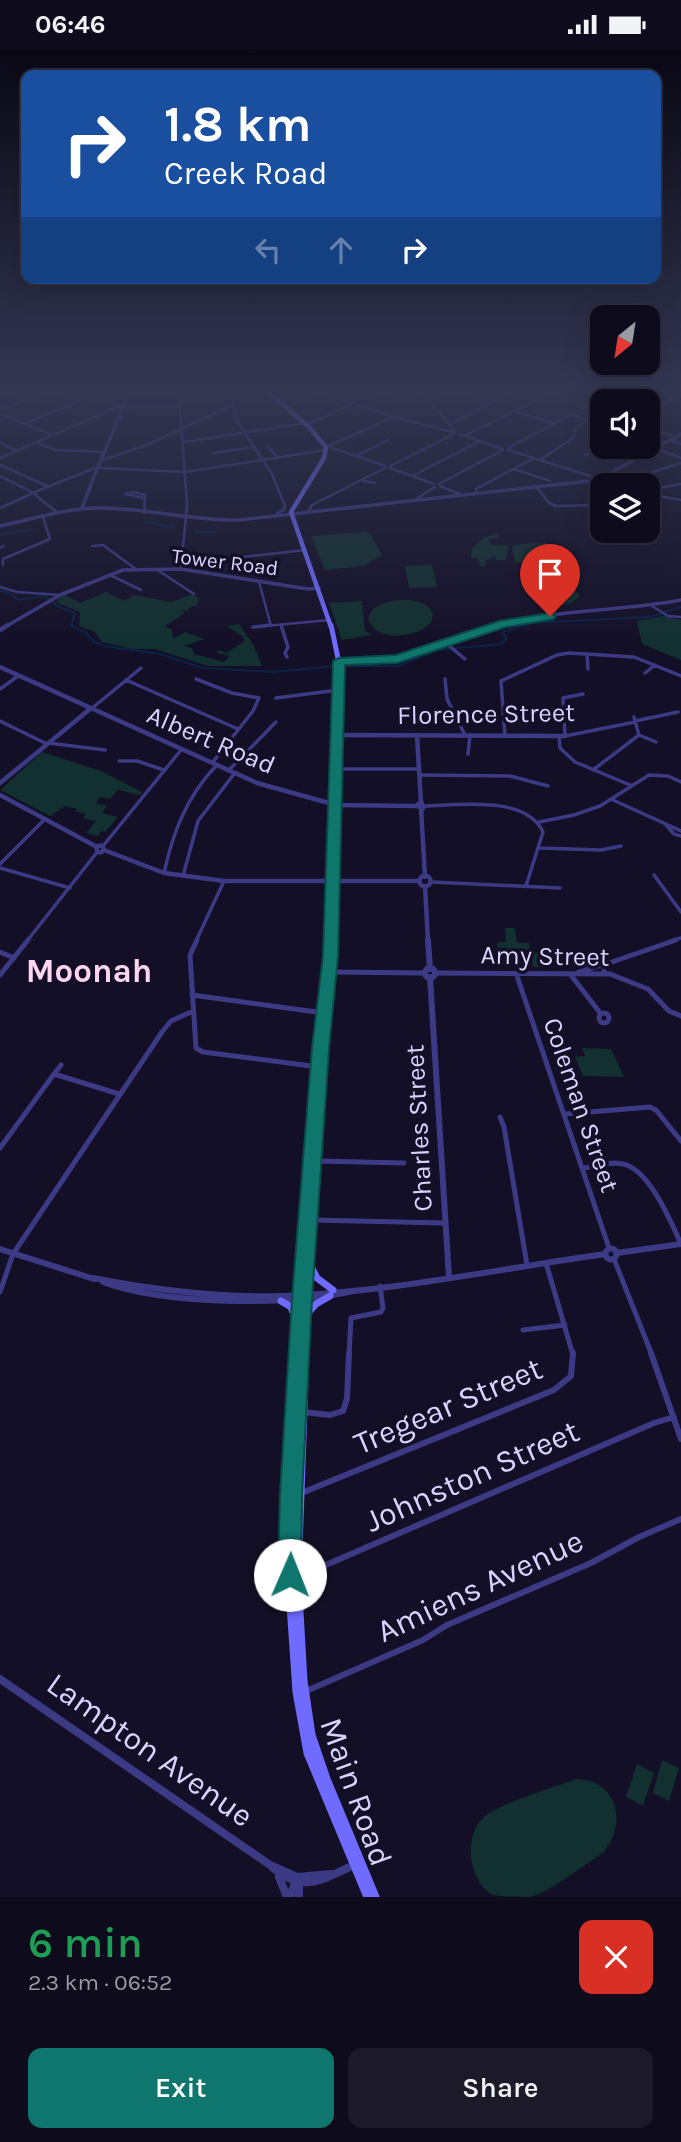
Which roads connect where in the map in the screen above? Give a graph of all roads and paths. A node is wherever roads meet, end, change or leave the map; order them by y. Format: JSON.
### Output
{"nodes":[{"id":1,"x":19,"y":473,"type":"edge"},
{"id":2,"x":83,"y":473,"type":"edge"},
{"id":3,"x":95,"y":473,"type":"edge"},
{"id":4,"x":186,"y":473,"type":"edge"},
{"id":5,"x":270,"y":473,"type":"edge"},
{"id":6,"x":314,"y":473,"type":"edge"},
{"id":7,"x":375,"y":473,"type":"edge"},
{"id":8,"x":404,"y":473,"type":"edge"},
{"id":9,"x":417,"y":473,"type":"edge"},
{"id":10,"x":461,"y":473,"type":"edge"},
{"id":11,"x":505,"y":473,"type":"edge"},
{"id":12,"x":526,"y":473,"type":"edge"},
{"id":13,"x":581,"y":473,"type":"edge"},
{"id":14,"x":0,"y":476,"type":"edge"},
{"id":15,"x":412,"y":476,"type":"junction"},
{"id":16,"x":590,"y":476,"type":"dead end"},
{"id":17,"x":590,"y":480,"type":"edge"},
{"id":18,"x":361,"y":481,"type":"junction"},
{"id":19,"x":550,"y":481,"type":"dead end"},
{"id":20,"x":375,"y":483,"type":"dead end"},
{"id":21,"x":681,"y":484,"type":"edge"},
{"id":22,"x":434,"y":485,"type":"junction"},
{"id":23,"x":440,"y":485,"type":"junction"},
{"id":24,"x":48,"y":486,"type":"junction"},
{"id":25,"x":536,"y":486,"type":"junction"},
{"id":26,"x":660,"y":488,"type":"edge"},
{"id":27,"x":33,"y":493,"type":"junction"},
{"id":28,"x":476,"y":493,"type":"junction"},
{"id":29,"x":460,"y":494,"type":"junction"},
{"id":30,"x":660,"y":496,"type":"edge"},
{"id":31,"x":144,"y":498,"type":"junction"},
{"id":32,"x":416,"y":499,"type":"junction"},
{"id":33,"x":681,"y":500,"type":"edge"},
{"id":34,"x":590,"y":505,"type":"edge"},
{"id":35,"x":0,"y":508,"type":"edge"},
{"id":36,"x":82,"y":508,"type":"junction"},
{"id":37,"x":309,"y":510,"type":"junction"},
{"id":38,"x":291,"y":512,"type":"junction"},
{"id":39,"x":58,"y":513,"type":"junction"},
{"id":40,"x":144,"y":513,"type":"junction"},
{"id":41,"x":277,"y":513,"type":"junction"},
{"id":42,"x":43,"y":517,"type":"junction"},
{"id":43,"x":187,"y":519,"type":"junction"},
{"id":44,"x":0,"y":526,"type":"edge"},
{"id":45,"x":92,"y":547,"type":"dead end"},
{"id":46,"x":305,"y":550,"type":"junction"},
{"id":47,"x":235,"y":558,"type":"dead end"},
{"id":48,"x":4,"y":565,"type":"dead end"},
{"id":49,"x":158,"y":569,"type":"junction"},
{"id":50,"x":179,"y":569,"type":"junction"},
{"id":51,"x":137,"y":570,"type":"junction"},
{"id":52,"x":110,"y":575,"type":"junction"},
{"id":53,"x":259,"y":582,"type":"junction"},
{"id":54,"x":0,"y":587,"type":"edge"},
{"id":55,"x":319,"y":588,"type":"junction"},
{"id":56,"x":141,"y":590,"type":"dead end"},
{"id":57,"x":194,"y":594,"type":"dead end"},
{"id":58,"x":60,"y":595,"type":"junction"},
{"id":59,"x":681,"y":600,"type":"edge"},
{"id":60,"x":652,"y":606,"type":"junction"},
{"id":61,"x":681,"y":617,"type":"edge"},
{"id":62,"x":330,"y":620,"type":"junction"},
{"id":63,"x":271,"y":625,"type":"junction"},
{"id":64,"x":281,"y":625,"type":"junction"},
{"id":65,"x":253,"y":627,"type":"dead end"},
{"id":66,"x":0,"y":629,"type":"edge"},
{"id":67,"x":450,"y":647,"type":"junction"},
{"id":68,"x":587,"y":653,"type":"junction"},
{"id":69,"x":287,"y":657,"type":"dead end"},
{"id":70,"x":465,"y":659,"type":"dead end"},
{"id":71,"x":339,"y":665,"type":"junction"},
{"id":72,"x":656,"y":665,"type":"junction"},
{"id":73,"x":0,"y":667,"type":"edge"},
{"id":74,"x":141,"y":668,"type":"dead end"},
{"id":75,"x":588,"y":669,"type":"dead end"},
{"id":76,"x":645,"y":673,"type":"dead end"},
{"id":77,"x":18,"y":676,"type":"junction"},
{"id":78,"x":681,"y":676,"type":"edge"},
{"id":79,"x":196,"y":679,"type":"dead end"},
{"id":80,"x":445,"y":679,"type":"dead end"},
{"id":81,"x":126,"y":680,"type":"junction"},
{"id":82,"x":0,"y":689,"type":"edge"},
{"id":83,"x":338,"y":690,"type":"junction"},
{"id":84,"x":583,"y":694,"type":"dead end"},
{"id":85,"x":276,"y":698,"type":"dead end"},
{"id":86,"x":90,"y":709,"type":"junction"},
{"id":87,"x":678,"y":712,"type":"dead end"},
{"id":88,"x":635,"y":720,"type":"junction"},
{"id":89,"x":0,"y":721,"type":"edge"},
{"id":90,"x":276,"y":722,"type":"dead end"},
{"id":91,"x":239,"y":729,"type":"junction"},
{"id":92,"x":336,"y":734,"type":"junction"},
{"id":93,"x":417,"y":735,"type":"junction"},
{"id":94,"x":468,"y":735,"type":"junction"},
{"id":95,"x":639,"y":735,"type":"junction"},
{"id":96,"x":505,"y":736,"type":"junction"},
{"id":97,"x":562,"y":736,"type":"junction"},
{"id":98,"x":656,"y":742,"type":"dead end"},
{"id":99,"x":47,"y":744,"type":"junction"},
{"id":100,"x":105,"y":750,"type":"dead end"},
{"id":101,"x":181,"y":750,"type":"junction"},
{"id":102,"x":468,"y":754,"type":"dead end"},
{"id":103,"x":119,"y":761,"type":"dead end"},
{"id":104,"x":214,"y":765,"type":"junction"},
{"id":105,"x":336,"y":769,"type":"junction"},
{"id":106,"x":593,"y":770,"type":"junction"},
{"id":107,"x":164,"y":771,"type":"junction"},
{"id":108,"x":419,"y":772,"type":"junction"},
{"id":109,"x":231,"y":773,"type":"junction"},
{"id":110,"x":681,"y":782,"type":"edge"},
{"id":111,"x":0,"y":783,"type":"edge"},
{"id":112,"x":630,"y":785,"type":"junction"},
{"id":113,"x":548,"y":786,"type":"dead end"},
{"id":114,"x":0,"y":796,"type":"edge"},
{"id":115,"x":613,"y":800,"type":"junction"},
{"id":116,"x":336,"y":805,"type":"junction"},
{"id":117,"x":421,"y":806,"type":"junction"},
{"id":118,"x":45,"y":819,"type":"junction"},
{"id":119,"x":539,"y":822,"type":"junction"},
{"id":120,"x":681,"y":833,"type":"edge"},
{"id":121,"x":621,"y":846,"type":"dead end"},
{"id":122,"x":540,"y":848,"type":"junction"},
{"id":123,"x":100,"y":849,"type":"junction"},
{"id":124,"x":0,"y":866,"type":"edge"},
{"id":125,"x":164,"y":873,"type":"junction"},
{"id":126,"x":654,"y":875,"type":"dead end"},
{"id":127,"x":183,"y":876,"type":"junction"},
{"id":128,"x":425,"y":877,"type":"junction"},
{"id":129,"x":334,"y":879,"type":"junction"},
{"id":130,"x":224,"y":881,"type":"junction"},
{"id":131,"x":418,"y":881,"type":"junction"},
{"id":132,"x":432,"y":882,"type":"junction"},
{"id":133,"x":425,"y":885,"type":"junction"},
{"id":134,"x":526,"y":886,"type":"junction"},
{"id":135,"x":70,"y":888,"type":"junction"},
{"id":136,"x":560,"y":888,"type":"dead end"},
{"id":137,"x":681,"y":912,"type":"edge"},
{"id":138,"x":681,"y":938,"type":"edge"},
{"id":139,"x":0,"y":952,"type":"edge"},
{"id":140,"x":14,"y":958,"type":"junction"},
{"id":141,"x":609,"y":963,"type":"junction"},
{"id":142,"x":329,"y":972,"type":"junction"},
{"id":143,"x":430,"y":973,"type":"junction"},
{"id":144,"x":516,"y":973,"type":"junction"},
{"id":145,"x":604,"y":973,"type":"junction"},
{"id":146,"x":572,"y":974,"type":"junction"},
{"id":147,"x":0,"y":975,"type":"edge"},
{"id":148,"x":192,"y":995,"type":"junction"},
{"id":149,"x":193,"y":1011,"type":"junction"},
{"id":150,"x":326,"y":1014,"type":"junction"},
{"id":151,"x":601,"y":1014,"type":"dead end"},
{"id":152,"x":681,"y":1016,"type":"edge"},
{"id":153,"x":61,"y":1065,"type":"dead end"},
{"id":154,"x":321,"y":1067,"type":"junction"},
{"id":155,"x":54,"y":1075,"type":"junction"},
{"id":156,"x":119,"y":1094,"type":"junction"},
{"id":157,"x":565,"y":1114,"type":"junction"},
{"id":158,"x":500,"y":1117,"type":"dead end"},
{"id":159,"x":681,"y":1141,"type":"edge"},
{"id":160,"x":0,"y":1148,"type":"edge"},
{"id":161,"x":314,"y":1161,"type":"junction"},
{"id":162,"x":404,"y":1163,"type":"dead end"},
{"id":163,"x":584,"y":1168,"type":"junction"},
{"id":164,"x":310,"y":1220,"type":"junction"},
{"id":165,"x":444,"y":1223,"type":"junction"},
{"id":166,"x":680,"y":1244,"type":"edge"},
{"id":167,"x":0,"y":1249,"type":"edge"},
{"id":168,"x":607,"y":1251,"type":"junction"},
{"id":169,"x":681,"y":1252,"type":"edge"},
{"id":170,"x":13,"y":1254,"type":"junction"},
{"id":171,"x":615,"y":1256,"type":"junction"},
{"id":172,"x":310,"y":1263,"type":"junction"},
{"id":173,"x":546,"y":1263,"type":"junction"},
{"id":174,"x":527,"y":1265,"type":"junction"},
{"id":175,"x":449,"y":1277,"type":"junction"},
{"id":176,"x":93,"y":1278,"type":"junction"},
{"id":177,"x":380,"y":1286,"type":"junction"},
{"id":178,"x":0,"y":1292,"type":"edge"},
{"id":179,"x":332,"y":1293,"type":"junction"},
{"id":180,"x":305,"y":1296,"type":"junction"},
{"id":181,"x":281,"y":1301,"type":"junction"},
{"id":182,"x":308,"y":1313,"type":"junction"},
{"id":183,"x":565,"y":1325,"type":"junction"},
{"id":184,"x":523,"y":1330,"type":"dead end"},
{"id":185,"x":299,"y":1342,"type":"junction"},
{"id":186,"x":298,"y":1412,"type":"junction"},
{"id":187,"x":674,"y":1417,"type":"junction"},
{"id":188,"x":681,"y":1439,"type":"edge"},
{"id":189,"x":295,"y":1495,"type":"junction"},
{"id":190,"x":681,"y":1519,"type":"edge"},
{"id":191,"x":293,"y":1577,"type":"junction"},
{"id":192,"x":0,"y":1679,"type":"edge"},
{"id":193,"x":300,"y":1692,"type":"junction"},
{"id":194,"x":357,"y":1864,"type":"junction"},
{"id":195,"x":270,"y":1865,"type":"junction"},
{"id":196,"x":278,"y":1874,"type":"junction"},
{"id":197,"x":332,"y":1874,"type":"joint"},
{"id":198,"x":296,"y":1882,"type":"junction"},
{"id":199,"x":289,"y":1897,"type":"edge"},
{"id":200,"x":299,"y":1897,"type":"edge"},
{"id":201,"x":368,"y":1897,"type":"edge"},
{"id":202,"x":375,"y":1897,"type":"edge"}],
"edges":[{"from":1,"to":24,"type":"street"},
{"from":2,"to":24,"type":"street"},
{"from":3,"to":36,"type":"street"},
{"from":4,"to":43,"type":"street"},
{"from":5,"to":41,"type":"street"},
{"from":6,"to":38,"type":"main road"},
{"from":7,"to":18,"type":"street"},
{"from":8,"to":15,"type":"street"},
{"from":9,"to":15,"type":"street"},
{"from":10,"to":23,"type":"street"},
{"from":11,"to":28,"type":"street"},
{"from":12,"to":19,"type":"street"},
{"from":13,"to":16,"type":"street"},
{"from":14,"to":27,"type":"street"},
{"from":15,"to":22,"type":"street"},
{"from":17,"to":25,"type":"street"},
{"from":18,"to":20,"type":"street"},
{"from":18,"to":37,"type":"street"},
{"from":21,"to":26,"type":"street"},
{"from":22,"to":23,"type":"street"},
{"from":22,"to":32,"type":"street"},
{"from":23,"to":29,"type":"street"},
{"from":24,"to":27,"type":"street"},
{"from":25,"to":28,"type":"street"},
{"from":25,"to":34,"type":"street"},
{"from":27,"to":35,"type":"street"},
{"from":27,"to":39,"type":"street"},
{"from":28,"to":29,"type":"street"},
{"from":29,"to":32,"type":"street"},
{"from":30,"to":33,"type":"street"},
{"from":31,"to":31,"type":"street"},
{"from":31,"to":40,"type":"street"},
{"from":32,"to":37,"type":"street"},
{"from":36,"to":39,"type":"street"},
{"from":36,"to":40,"type":"street"},
{"from":37,"to":38,"type":"street"},
{"from":38,"to":41,"type":"street"},
{"from":38,"to":46,"type":"main road","name":"Main Road"},
{"from":39,"to":42,"type":"street"},
{"from":40,"to":43,"type":"street"},
{"from":41,"to":43,"type":"street"},
{"from":42,"to":44,"type":"street"},
{"from":42,"to":48,"type":"street"},
{"from":43,"to":50,"type":"street"},
{"from":45,"to":51,"type":"street"},
{"from":46,"to":47,"type":"street"},
{"from":46,"to":55,"type":"main road","name":"Main Road"},
{"from":49,"to":50,"type":"street","name":"Tower Road"},
{"from":49,"to":51,"type":"street","name":"Tower Road"},
{"from":49,"to":57,"type":"street"},
{"from":50,"to":53,"type":"street","name":"Tower Road"},
{"from":51,"to":52,"type":"street","name":"Tower Road"},
{"from":52,"to":56,"type":"street"},
{"from":52,"to":58,"type":"street","name":"Tower Road"},
{"from":53,"to":55,"type":"street","name":"Tower Road"},
{"from":53,"to":63,"type":"street"},
{"from":54,"to":58,"type":"street"},
{"from":55,"to":62,"type":"main road","name":"Main Road"},
{"from":58,"to":66,"type":"street","name":"Tower Road"},
{"from":59,"to":60,"type":"street"},
{"from":60,"to":61,"type":"street"},
{"from":60,"to":67,"type":"street"},
{"from":62,"to":64,"type":"street"},
{"from":62,"to":71,"type":"main road","name":"Main Road"},
{"from":63,"to":64,"type":"street"},
{"from":63,"to":65,"type":"street"},
{"from":64,"to":69,"type":"street"},
{"from":67,"to":70,"type":"street"},
{"from":67,"to":71,"type":"street"},
{"from":68,"to":72,"type":"street"},
{"from":68,"to":75,"type":"street"},
{"from":68,"to":96,"type":"street"},
{"from":71,"to":83,"type":"main road","name":"Main Road"},
{"from":72,"to":76,"type":"street"},
{"from":72,"to":78,"type":"street"},
{"from":73,"to":77,"type":"street","name":"Albert Road"},
{"from":74,"to":81,"type":"street"},
{"from":77,"to":82,"type":"street"},
{"from":77,"to":86,"type":"street","name":"Albert Road"},
{"from":79,"to":91,"type":"street"},
{"from":80,"to":94,"type":"street"},
{"from":81,"to":86,"type":"street"},
{"from":81,"to":91,"type":"street"},
{"from":83,"to":85,"type":"street"},
{"from":83,"to":92,"type":"main road","name":"Main Road"},
{"from":84,"to":97,"type":"street"},
{"from":86,"to":99,"type":"street"},
{"from":86,"to":101,"type":"street","name":"Albert Road"},
{"from":87,"to":88,"type":"street","name":"Florence Street"},
{"from":88,"to":95,"type":"street"},
{"from":88,"to":97,"type":"street","name":"Florence Street"},
{"from":89,"to":99,"type":"street"},
{"from":90,"to":109,"type":"street"},
{"from":91,"to":104,"type":"street"},
{"from":92,"to":93,"type":"street","name":"Florence Street"},
{"from":92,"to":105,"type":"main road","name":"Main Road"},
{"from":93,"to":94,"type":"street","name":"Florence Street"},
{"from":93,"to":108,"type":"street"},
{"from":94,"to":96,"type":"street","name":"Florence Street"},
{"from":94,"to":102,"type":"street"},
{"from":95,"to":98,"type":"street"},
{"from":95,"to":106,"type":"street"},
{"from":96,"to":97,"type":"street","name":"Florence Street"},
{"from":97,"to":106,"type":"street"},
{"from":99,"to":100,"type":"street"},
{"from":99,"to":111,"type":"street"},
{"from":101,"to":104,"type":"street","name":"Albert Road"},
{"from":101,"to":107,"type":"street"},
{"from":103,"to":107,"type":"street"},
{"from":104,"to":109,"type":"street","name":"Albert Road"},
{"from":104,"to":125,"type":"street"},
{"from":105,"to":108,"type":"street"},
{"from":105,"to":116,"type":"main road","name":"Main Road"},
{"from":106,"to":112,"type":"street"},
{"from":107,"to":123,"type":"street"},
{"from":108,"to":113,"type":"street"},
{"from":108,"to":117,"type":"street"},
{"from":109,"to":116,"type":"street","name":"Albert Road"},
{"from":109,"to":127,"type":"street"},
{"from":110,"to":112,"type":"street"},
{"from":112,"to":115,"type":"street"},
{"from":114,"to":118,"type":"street"},
{"from":115,"to":119,"type":"street"},
{"from":115,"to":120,"type":"street"},
{"from":116,"to":117,"type":"street","name":"Albert Road"},
{"from":116,"to":129,"type":"main road","name":"Main Road"},
{"from":117,"to":119,"type":"street","name":"Albert Road"},
{"from":117,"to":128,"type":"street"},
{"from":118,"to":123,"type":"street"},
{"from":118,"to":124,"type":"street"},
{"from":119,"to":122,"type":"street"},
{"from":121,"to":122,"type":"street"},
{"from":122,"to":134,"type":"street"},
{"from":123,"to":125,"type":"street"},
{"from":123,"to":135,"type":"street"},
{"from":124,"to":135,"type":"street"},
{"from":125,"to":127,"type":"street"},
{"from":126,"to":137,"type":"street"},
{"from":127,"to":130,"type":"street"},
{"from":128,"to":131,"type":"street"},
{"from":128,"to":132,"type":"street"},
{"from":129,"to":130,"type":"street"},
{"from":129,"to":131,"type":"street"},
{"from":129,"to":142,"type":"main road","name":"Main Road"},
{"from":130,"to":148,"type":"street"},
{"from":131,"to":133,"type":"street"},
{"from":132,"to":133,"type":"street"},
{"from":132,"to":134,"type":"street"},
{"from":133,"to":143,"type":"street","name":"Charles Street"},
{"from":134,"to":136,"type":"street"},
{"from":135,"to":140,"type":"street"},
{"from":138,"to":141,"type":"street"},
{"from":139,"to":140,"type":"street"},
{"from":140,"to":147,"type":"street"},
{"from":141,"to":145,"type":"street"},
{"from":141,"to":146,"type":"street"},
{"from":142,"to":143,"type":"street","name":"Amy Street"},
{"from":142,"to":150,"type":"main road","name":"Main Road"},
{"from":143,"to":144,"type":"street","name":"Amy Street"},
{"from":143,"to":165,"type":"street","name":"Charles Street"},
{"from":144,"to":146,"type":"street","name":"Amy Street"},
{"from":144,"to":157,"type":"street","name":"Coleman Street"},
{"from":145,"to":146,"type":"street","name":"Amy Street"},
{"from":145,"to":152,"type":"street","name":"Amy Street"},
{"from":146,"to":151,"type":"street"},
{"from":148,"to":149,"type":"street"},
{"from":148,"to":150,"type":"street"},
{"from":149,"to":154,"type":"street"},
{"from":149,"to":156,"type":"street"},
{"from":150,"to":154,"type":"main road","name":"Main Road"},
{"from":153,"to":155,"type":"street"},
{"from":154,"to":161,"type":"main road","name":"Main Road"},
{"from":155,"to":156,"type":"street"},
{"from":155,"to":160,"type":"street"},
{"from":156,"to":170,"type":"street"},
{"from":157,"to":159,"type":"street"},
{"from":157,"to":163,"type":"street","name":"Coleman Street"},
{"from":158,"to":174,"type":"street"},
{"from":161,"to":162,"type":"street"},
{"from":161,"to":164,"type":"main road","name":"Main Road"},
{"from":163,"to":166,"type":"street"},
{"from":163,"to":168,"type":"street","name":"Coleman Street"},
{"from":164,"to":165,"type":"street"},
{"from":164,"to":172,"type":"main road","name":"Main Road"},
{"from":164,"to":180,"type":"main road","name":"Main Road"},
{"from":165,"to":175,"type":"street","name":"Charles Street"},
{"from":166,"to":169,"type":"street"},
{"from":166,"to":171,"type":"street"},
{"from":167,"to":170,"type":"street"},
{"from":168,"to":171,"type":"street"},
{"from":168,"to":173,"type":"street"},
{"from":170,"to":176,"type":"street"},
{"from":170,"to":178,"type":"street"},
{"from":171,"to":187,"type":"street"},
{"from":172,"to":179,"type":"main road"},
{"from":172,"to":180,"type":"main road","name":"Main Road"},
{"from":173,"to":174,"type":"street"},
{"from":173,"to":183,"type":"street","name":"Tregear Street"},
{"from":174,"to":175,"type":"street"},
{"from":175,"to":177,"type":"street"},
{"from":176,"to":180,"type":"street"},
{"from":176,"to":181,"type":"street"},
{"from":177,"to":179,"type":"street"},
{"from":177,"to":186,"type":"street"},
{"from":179,"to":180,"type":"street"},
{"from":179,"to":182,"type":"main road"},
{"from":180,"to":181,"type":"street"},
{"from":180,"to":182,"type":"main road","name":"Main Road"},
{"from":180,"to":185,"type":"main road","name":"Main Road"},
{"from":181,"to":185,"type":"main road"},
{"from":182,"to":186,"type":"main road","name":"Main Road"},
{"from":183,"to":184,"type":"street","name":"Tregear Street"},
{"from":183,"to":189,"type":"street","name":"Tregear Street"},
{"from":185,"to":186,"type":"main road","name":"Main Road"},
{"from":186,"to":189,"type":"main road","name":"Main Road"},
{"from":187,"to":188,"type":"street"},
{"from":187,"to":191,"type":"street","name":"Johnston Street"},
{"from":189,"to":191,"type":"main road","name":"Main Road"},
{"from":190,"to":193,"type":"street","name":"Amiens Avenue"},
{"from":191,"to":193,"type":"main road","name":"Main Road"},
{"from":192,"to":195,"type":"street","name":"Lampton Avenue"},
{"from":193,"to":194,"type":"main road","name":"Main Road"},
{"from":194,"to":197,"type":"street"},
{"from":194,"to":201,"type":"main road","name":"Main Road"},
{"from":194,"to":202,"type":"main road","name":"Main Road"},
{"from":195,"to":196,"type":"street","name":"Lampton Avenue"},
{"from":195,"to":198,"type":"street","name":"Lampton Avenue"},
{"from":196,"to":198,"type":"street","name":"Lampton Avenue"},
{"from":196,"to":199,"type":"street"},
{"from":197,"to":198,"type":"street"},
{"from":198,"to":199,"type":"street"},
{"from":198,"to":200,"type":"street"}]}
